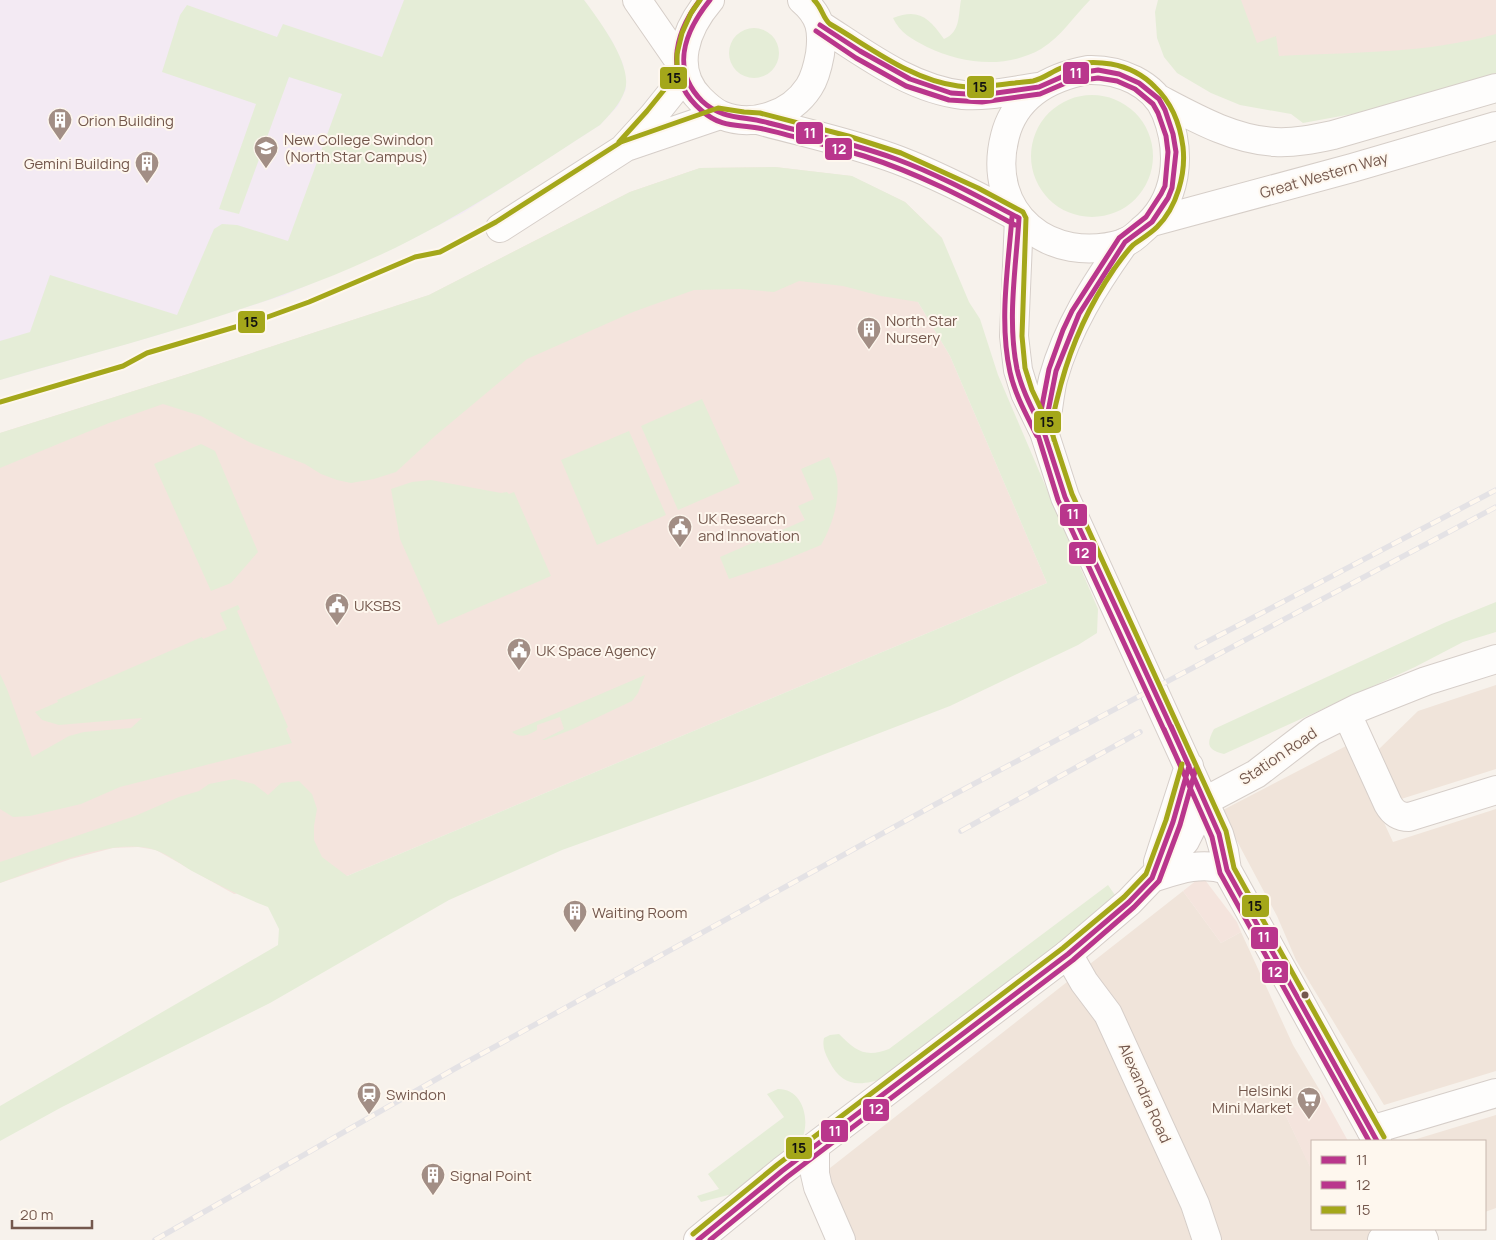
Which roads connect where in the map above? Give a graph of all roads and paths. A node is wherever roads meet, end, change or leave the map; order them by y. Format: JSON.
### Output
{"nodes":[{"id":1,"x":637,"y":0,"type":"edge"},
{"id":2,"x":710,"y":0,"type":"edge"},
{"id":3,"x":814,"y":10,"type":"edge"},
{"id":4,"x":684,"y":72,"type":"junction"},
{"id":5,"x":1039,"y":87,"type":"junction"},
{"id":6,"x":1496,"y":88,"type":"edge"},
{"id":7,"x":1159,"y":99,"type":"junction"},
{"id":8,"x":720,"y":115,"type":"junction"},
{"id":9,"x":758,"y":120,"type":"junction"},
{"id":10,"x":1496,"y":126,"type":"edge"},
{"id":11,"x":623,"y":149,"type":"junction"},
{"id":12,"x":1020,"y":218,"type":"junction"},
{"id":13,"x":1152,"y":222,"type":"junction"},
{"id":14,"x":500,"y":228,"type":"dead end"},
{"id":15,"x":1126,"y":242,"type":"junction"},
{"id":16,"x":1044,"y":432,"type":"junction"},
{"id":17,"x":1496,"y":659,"type":"edge"},
{"id":18,"x":1347,"y":714,"type":"junction"},
{"id":19,"x":1189,"y":766,"type":"junction"},
{"id":20,"x":1496,"y":790,"type":"edge"},
{"id":21,"x":1205,"y":801,"type":"junction"},
{"id":22,"x":1227,"y":870,"type":"junction"},
{"id":23,"x":1152,"y":878,"type":"junction"},
{"id":24,"x":1068,"y":954,"type":"junction"},
{"id":25,"x":1496,"y":1093,"type":"edge"},
{"id":26,"x":1374,"y":1136,"type":"edge"},
{"id":27,"x":815,"y":1147,"type":"junction"},
{"id":28,"x":1403,"y":1230,"type":"edge"},
{"id":29,"x":698,"y":1240,"type":"edge"},
{"id":30,"x":841,"y":1240,"type":"edge"},
{"id":31,"x":1207,"y":1240,"type":"edge"},
{"id":32,"x":1382,"y":1240,"type":"edge"}],
"edges":[{"from":1,"to":4,"type":"street"},
{"from":2,"to":4,"type":"street"},
{"from":3,"to":5,"type":"street"},
{"from":3,"to":9,"type":"street"},
{"from":4,"to":8,"type":"street"},
{"from":4,"to":11,"type":"street"},
{"from":5,"to":7,"type":"street"},
{"from":5,"to":12,"type":"street"},
{"from":6,"to":7,"type":"street"},
{"from":7,"to":13,"type":"street"},
{"from":8,"to":9,"type":"street"},
{"from":8,"to":11,"type":"street"},
{"from":9,"to":12,"type":"street"},
{"from":10,"to":13,"type":"street","name":"Great Western Way"},
{"from":11,"to":14,"type":"street"},
{"from":12,"to":15,"type":"street"},
{"from":12,"to":16,"type":"street"},
{"from":13,"to":15,"type":"street"},
{"from":15,"to":16,"type":"street"},
{"from":16,"to":19,"type":"street"},
{"from":17,"to":18,"type":"street","name":"Station Road"},
{"from":18,"to":20,"type":"street"},
{"from":18,"to":21,"type":"street","name":"Station Road"},
{"from":19,"to":21,"type":"street"},
{"from":19,"to":23,"type":"street"},
{"from":21,"to":22,"type":"street"},
{"from":21,"to":23,"type":"street"},
{"from":22,"to":23,"type":"street"},
{"from":22,"to":26,"type":"street"},
{"from":23,"to":24,"type":"street"},
{"from":24,"to":27,"type":"street"},
{"from":24,"to":31,"type":"street","name":"Alexandra Road"},
{"from":25,"to":26,"type":"street"},
{"from":27,"to":29,"type":"street"},
{"from":27,"to":30,"type":"street"},
{"from":28,"to":32,"type":"street"}]}
